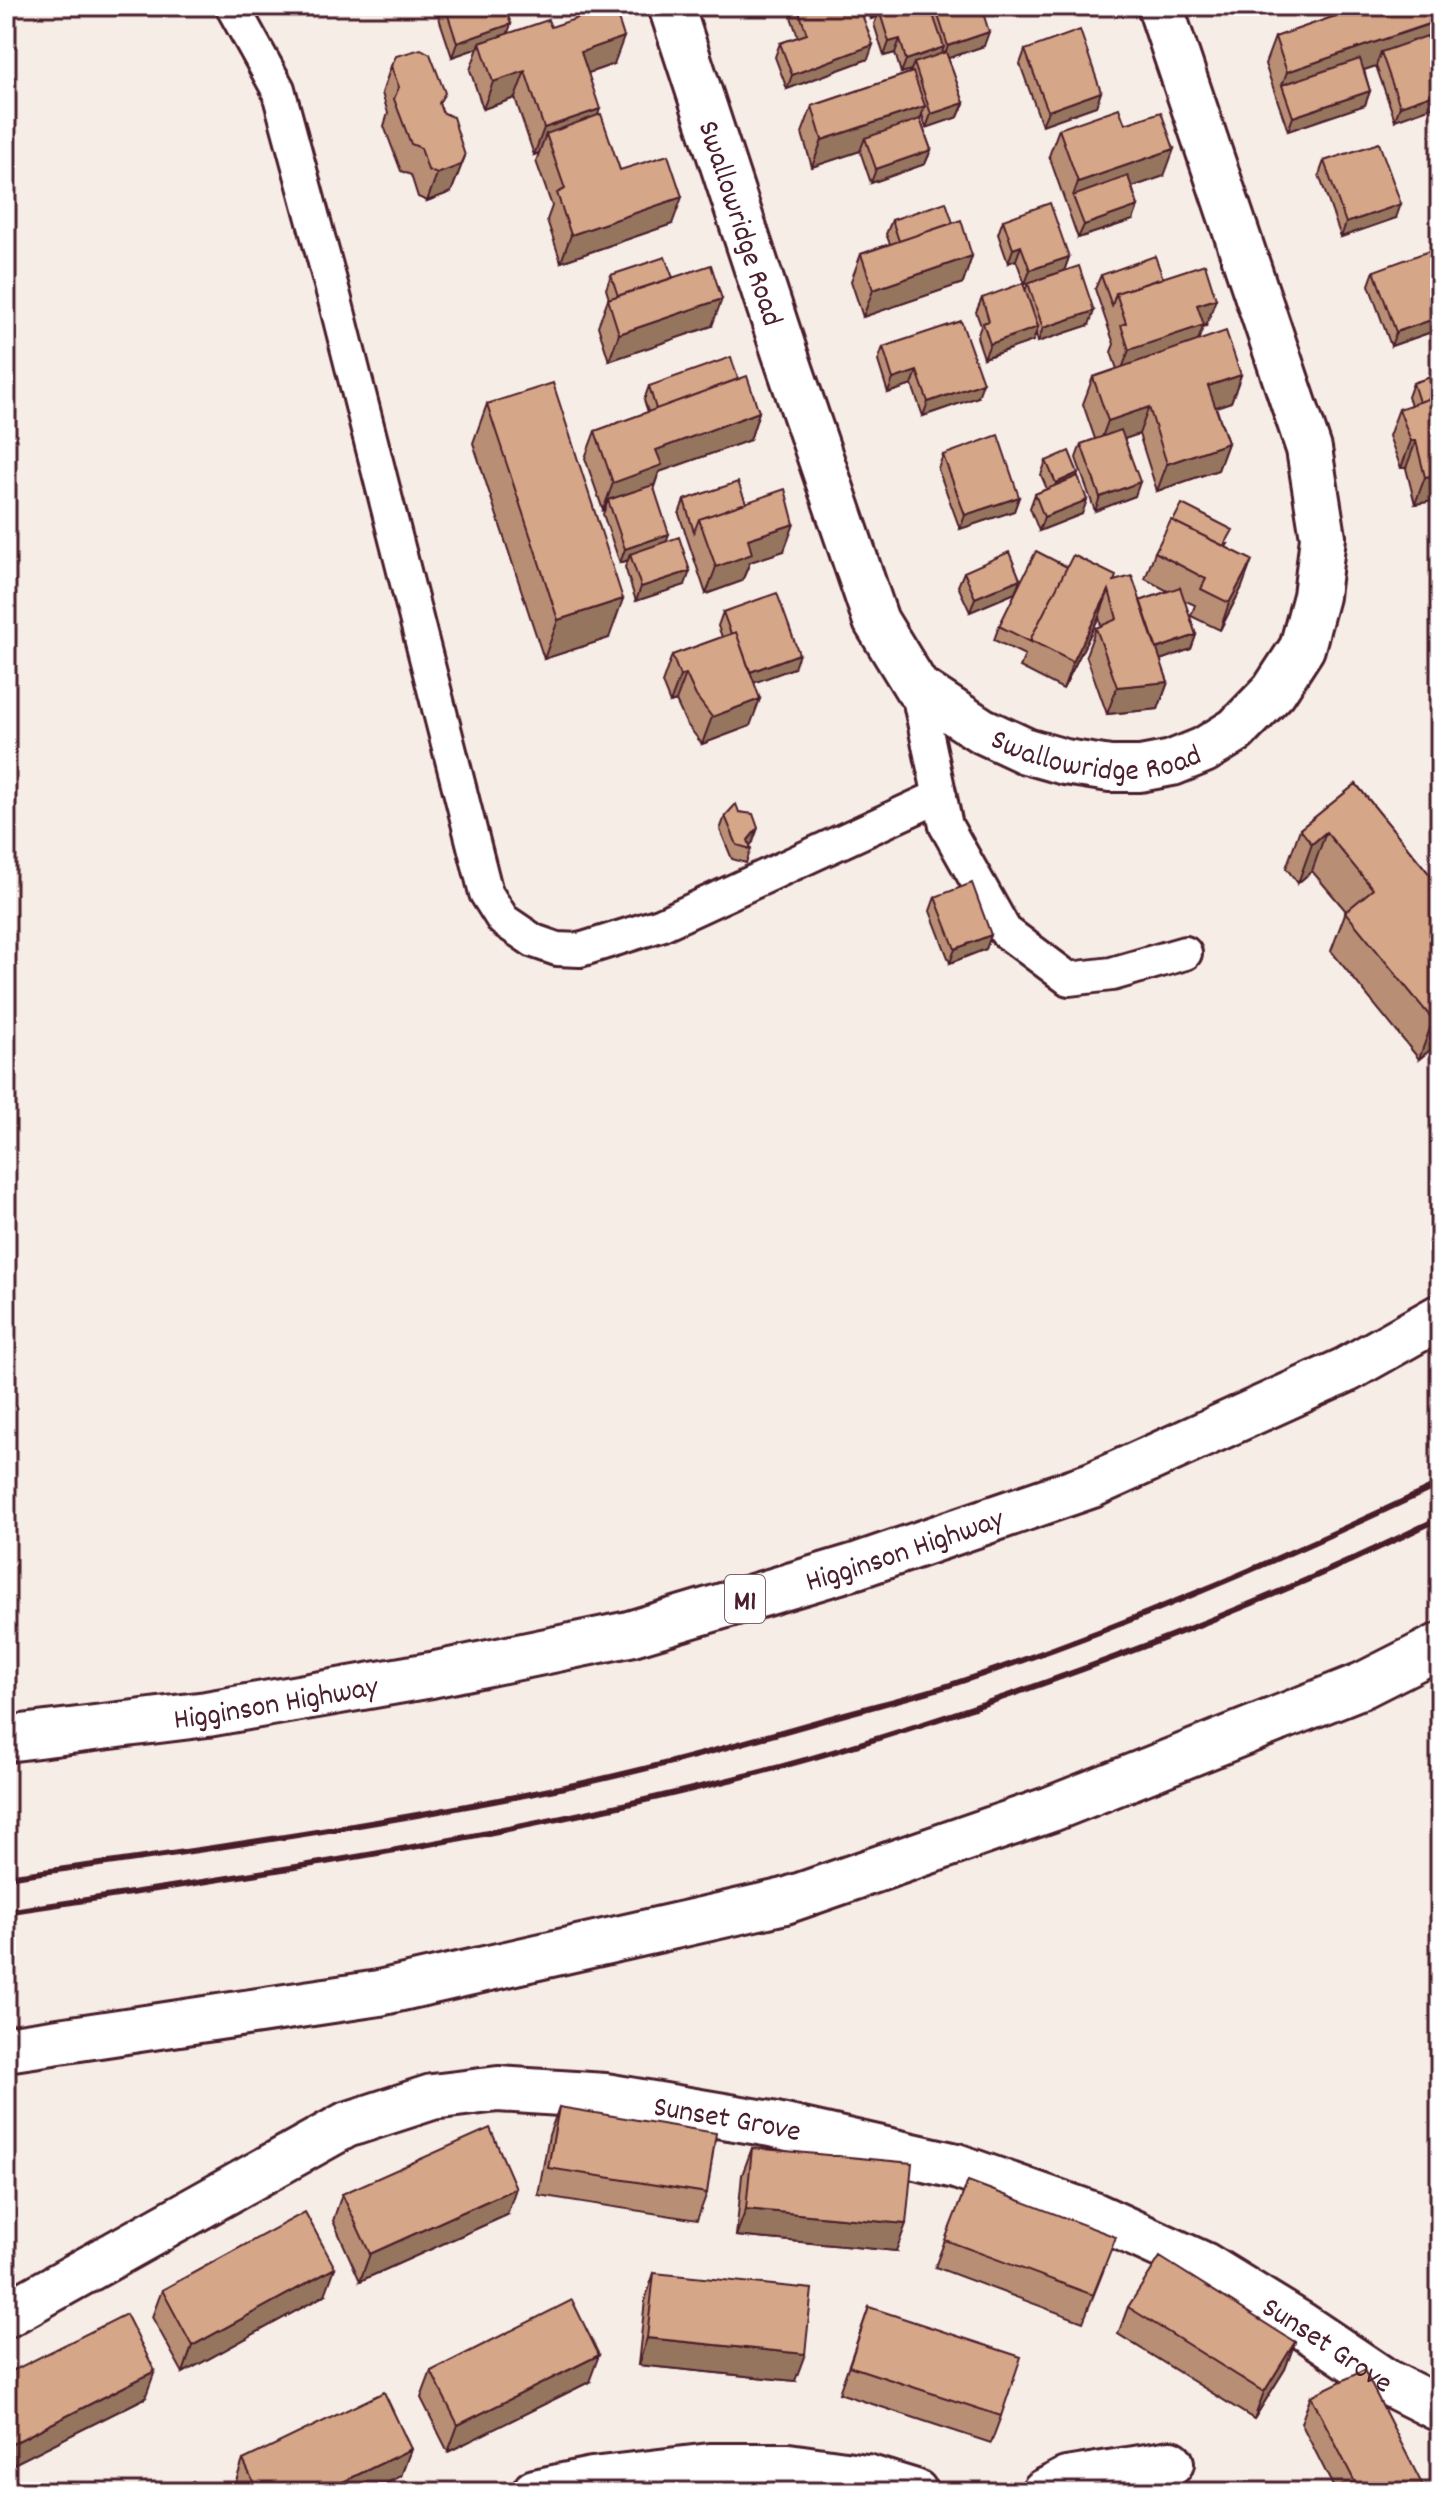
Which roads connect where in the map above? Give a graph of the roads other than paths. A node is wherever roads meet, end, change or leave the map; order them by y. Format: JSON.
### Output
{"nodes":[{"id":1,"x":232,"y":6,"type":"edge"},
{"id":2,"x":671,"y":6,"type":"edge"},
{"id":3,"x":1160,"y":6,"type":"edge"},
{"id":4,"x":917,"y":688,"type":"junction"},
{"id":5,"x":940,"y":796,"type":"junction"},
{"id":6,"x":1185,"y":953,"type":"dead end"},
{"id":7,"x":1440,"y":1317,"type":"edge"},
{"id":8,"x":1440,"y":1646,"type":"edge"},
{"id":9,"x":6,"y":1739,"type":"edge"},
{"id":10,"x":379,"y":1993,"type":"junction"},
{"id":11,"x":6,"y":2049,"type":"edge"},
{"id":12,"x":6,"y":2078,"type":"edge"},
{"id":13,"x":6,"y":2315,"type":"edge"},
{"id":14,"x":1440,"y":2409,"type":"edge"},
{"id":15,"x":1171,"y":2463,"type":"dead end"},
{"id":16,"x":535,"y":2492,"type":"edge"},
{"id":17,"x":915,"y":2492,"type":"edge"},
{"id":18,"x":1044,"y":2492,"type":"edge"}],
"edges":[{"from":1,"to":5,"type":"lane"},
{"from":2,"to":4,"type":"main road","name":"Swallowridge Road"},
{"from":3,"to":4,"type":"main road","name":"Swallowridge Road"},
{"from":4,"to":5,"type":"lane"},
{"from":5,"to":6,"type":"lane"},
{"from":7,"to":9,"type":"main road","name":"Higginson Highway","number":"M1"},
{"from":8,"to":10,"type":"main road"},
{"from":10,"to":11,"type":"main road"},
{"from":10,"to":12,"type":"main road"},
{"from":13,"to":14,"type":"main road","name":"Sunset Grove"},
{"from":15,"to":18,"type":"main road"},
{"from":16,"to":17,"type":"main road"}]}
